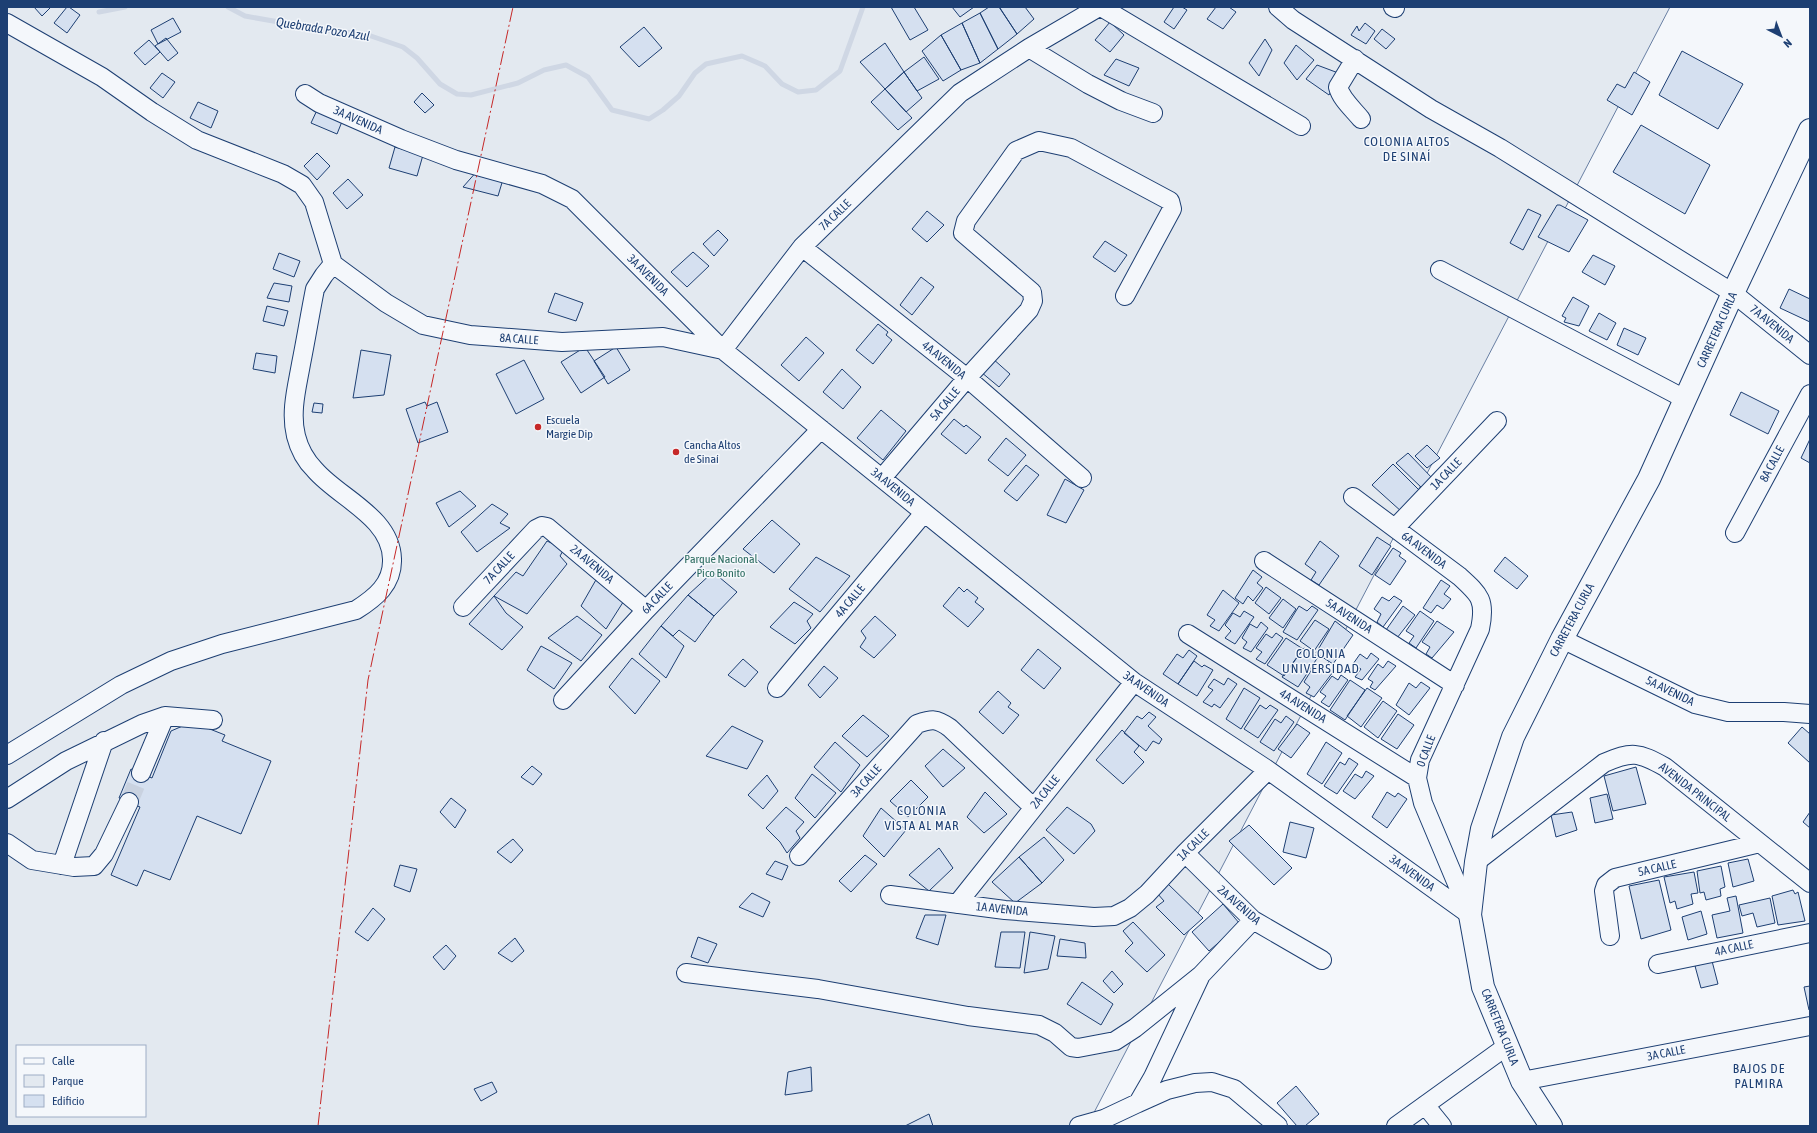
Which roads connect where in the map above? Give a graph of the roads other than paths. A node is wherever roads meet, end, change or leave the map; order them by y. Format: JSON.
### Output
{"nodes":[{"id":1,"x":1100,"y":7,"type":"edge"},
{"id":2,"x":1278,"y":7,"type":"edge"},
{"id":3,"x":7,"y":23,"type":"edge"},
{"id":4,"x":1029,"y":48,"type":"junction"},
{"id":5,"x":1355,"y":59,"type":"junction"},
{"id":6,"x":305,"y":94,"type":"dead end"},
{"id":7,"x":1153,"y":113,"type":"dead end"},
{"id":8,"x":1361,"y":119,"type":"dead end"},
{"id":9,"x":1300,"y":126,"type":"dead end"},
{"id":10,"x":1810,"y":130,"type":"edge"},
{"id":11,"x":802,"y":247,"type":"junction"},
{"id":12,"x":333,"y":264,"type":"junction"},
{"id":13,"x":1440,"y":270,"type":"dead end"},
{"id":14,"x":1733,"y":293,"type":"junction"},
{"id":15,"x":1125,"y":296,"type":"dead end"},
{"id":16,"x":723,"y":350,"type":"junction"},
{"id":17,"x":1810,"y":355,"type":"edge"},
{"id":18,"x":967,"y":378,"type":"junction"},
{"id":19,"x":1810,"y":394,"type":"edge"},
{"id":20,"x":1685,"y":399,"type":"junction"},
{"id":21,"x":1497,"y":421,"type":"dead end"},
{"id":22,"x":821,"y":429,"type":"junction"},
{"id":23,"x":882,"y":478,"type":"junction"},
{"id":24,"x":1082,"y":478,"type":"dead end"},
{"id":25,"x":1353,"y":497,"type":"dead end"},
{"id":26,"x":924,"y":513,"type":"junction"},
{"id":27,"x":1395,"y":528,"type":"junction"},
{"id":28,"x":536,"y":529,"type":"joint"},
{"id":29,"x":1735,"y":533,"type":"dead end"},
{"id":30,"x":1264,"y":561,"type":"dead end"},
{"id":31,"x":463,"y":606,"type":"dead end"},
{"id":32,"x":646,"y":610,"type":"junction"},
{"id":33,"x":1484,"y":611,"type":"joint"},
{"id":34,"x":1188,"y":634,"type":"dead end"},
{"id":35,"x":1562,"y":639,"type":"junction"},
{"id":36,"x":1134,"y":682,"type":"junction"},
{"id":37,"x":1454,"y":685,"type":"junction"},
{"id":38,"x":777,"y":688,"type":"dead end"},
{"id":39,"x":563,"y":700,"type":"dead end"},
{"id":40,"x":1810,"y":714,"type":"edge"},
{"id":41,"x":165,"y":716,"type":"junction"},
{"id":42,"x":213,"y":720,"type":"dead end"},
{"id":43,"x":104,"y":741,"type":"junction"},
{"id":44,"x":7,"y":755,"type":"edge"},
{"id":45,"x":1268,"y":770,"type":"junction"},
{"id":46,"x":141,"y":774,"type":"tunnel mouth"},
{"id":47,"x":1417,"y":778,"type":"junction"},
{"id":48,"x":7,"y":799,"type":"edge"},
{"id":49,"x":129,"y":802,"type":"tunnel mouth"},
{"id":50,"x":1033,"y":807,"type":"junction"},
{"id":51,"x":7,"y":843,"type":"edge"},
{"id":52,"x":1760,"y":843,"type":"junction"},
{"id":53,"x":1185,"y":853,"type":"junction"},
{"id":54,"x":798,"y":856,"type":"dead end"},
{"id":55,"x":1476,"y":862,"type":"junction"},
{"id":56,"x":62,"y":865,"type":"junction"},
{"id":57,"x":1810,"y":883,"type":"edge"},
{"id":58,"x":890,"y":895,"type":"dead end"},
{"id":59,"x":957,"y":904,"type":"junction"},
{"id":60,"x":1470,"y":915,"type":"junction"},
{"id":61,"x":1114,"y":916,"type":"joint"},
{"id":62,"x":1253,"y":920,"type":"junction"},
{"id":63,"x":1810,"y":932,"type":"edge"},
{"id":64,"x":1610,"y":936,"type":"dead end"},
{"id":65,"x":1322,"y":960,"type":"dead end"},
{"id":66,"x":1658,"y":964,"type":"dead end"},
{"id":67,"x":686,"y":973,"type":"dead end"},
{"id":68,"x":1200,"y":975,"type":"junction"},
{"id":69,"x":1810,"y":1026,"type":"edge"},
{"id":70,"x":1507,"y":1046,"type":"junction"},
{"id":71,"x":1522,"y":1081,"type":"junction"},
{"id":72,"x":1138,"y":1103,"type":"junction"},
{"id":73,"x":1425,"y":1105,"type":"junction"},
{"id":74,"x":1079,"y":1126,"type":"edge"},
{"id":75,"x":1278,"y":1126,"type":"edge"},
{"id":76,"x":1396,"y":1126,"type":"edge"},
{"id":77,"x":1442,"y":1126,"type":"edge"},
{"id":78,"x":1551,"y":1126,"type":"edge"}],
"edges":[{"from":1,"to":4,"type":"street","name":"7A CALLE"},
{"from":1,"to":9,"type":"street"},
{"from":2,"to":5,"type":"street","name":"7A AVENIDA"},
{"from":3,"to":12,"type":"street"},
{"from":4,"to":7,"type":"street"},
{"from":4,"to":11,"type":"street","name":"7A CALLE"},
{"from":5,"to":8,"type":"street"},
{"from":5,"to":14,"type":"street","name":"7A AVENIDA"},
{"from":6,"to":16,"type":"street","name":"3A AVENIDA"},
{"from":10,"to":14,"type":"main road","name":"CARRETERA CURLA"},
{"from":11,"to":16,"type":"street","name":"7A CALLE"},
{"from":11,"to":18,"type":"street","name":"4A AVENIDA"},
{"from":12,"to":16,"type":"street","name":"8A CALLE"},
{"from":12,"to":44,"type":"street"},
{"from":13,"to":20,"type":"street"},
{"from":14,"to":17,"type":"street","name":"7A AVENIDA"},
{"from":14,"to":20,"type":"main road","name":"CARRETERA CURLA"},
{"from":15,"to":18,"type":"street","name":"5A CALLE"},
{"from":16,"to":22,"type":"street","name":"3A AVENIDA"},
{"from":18,"to":23,"type":"street","name":"5A CALLE"},
{"from":18,"to":24,"type":"street","name":"4A AVENIDA"},
{"from":19,"to":29,"type":"street","name":"8A CALLE"},
{"from":20,"to":35,"type":"main road","name":"CARRETERA CURLA"},
{"from":21,"to":27,"type":"street","name":"1A CALLE"},
{"from":22,"to":23,"type":"street","name":"3A AVENIDA"},
{"from":22,"to":32,"type":"street","name":"6A CALLE"},
{"from":23,"to":26,"type":"street","name":"3A AVENIDA"},
{"from":25,"to":27,"type":"street","name":"6A AVENIDA"},
{"from":26,"to":36,"type":"street","name":"3A AVENIDA"},
{"from":26,"to":38,"type":"street","name":"4A CALLE"},
{"from":27,"to":33,"type":"street","name":"6A AVENIDA"},
{"from":28,"to":31,"type":"street","name":"7A CALLE"},
{"from":28,"to":32,"type":"street","name":"2A AVENIDA"},
{"from":30,"to":37,"type":"street","name":"5A AVENIDA"},
{"from":32,"to":39,"type":"street","name":"6A CALLE"},
{"from":33,"to":37,"type":"street","name":"0 CALLE"},
{"from":34,"to":47,"type":"street","name":"4A AVENIDA"},
{"from":35,"to":40,"type":"street","name":"5A AVENIDA"},
{"from":35,"to":55,"type":"main road","name":"CARRETERA CURLA"},
{"from":36,"to":45,"type":"street","name":"3A AVENIDA"},
{"from":36,"to":50,"type":"street","name":"2A CALLE"},
{"from":37,"to":47,"type":"street","name":"0 CALLE"},
{"from":41,"to":42,"type":"street"},
{"from":41,"to":43,"type":"street"},
{"from":41,"to":46,"type":"street"},
{"from":43,"to":48,"type":"street"},
{"from":43,"to":56,"type":"street"},
{"from":45,"to":53,"type":"street","name":"1A CALLE"},
{"from":45,"to":60,"type":"street","name":"3A AVENIDA"},
{"from":47,"to":60,"type":"street","name":"0 CALLE"},
{"from":49,"to":56,"type":"street"},
{"from":50,"to":54,"type":"street","name":"3A CALLE"},
{"from":50,"to":59,"type":"street","name":"2A CALLE"},
{"from":51,"to":56,"type":"street"},
{"from":52,"to":55,"type":"street","name":"AVENIDA PRINCIPAL"},
{"from":52,"to":57,"type":"street","name":"AVENIDA PRINCIPAL"},
{"from":52,"to":64,"type":"street","name":"5A CALLE"},
{"from":53,"to":61,"type":"street","name":"1A CALLE"},
{"from":53,"to":62,"type":"street","name":"2A AVENIDA"},
{"from":55,"to":60,"type":"main road","name":"CARRETERA CURLA"},
{"from":58,"to":59,"type":"street","name":"1A AVENIDA"},
{"from":59,"to":61,"type":"street","name":"1A AVENIDA"},
{"from":60,"to":70,"type":"main road","name":"CARRETERA CURLA"},
{"from":62,"to":65,"type":"street","name":"2A AVENIDA"},
{"from":62,"to":68,"type":"street"},
{"from":63,"to":66,"type":"street","name":"4A CALLE"},
{"from":67,"to":68,"type":"street"},
{"from":68,"to":72,"type":"street"},
{"from":69,"to":71,"type":"street","name":"3A CALLE"},
{"from":70,"to":71,"type":"main road","name":"CARRETERA CURLA"},
{"from":70,"to":73,"type":"street"},
{"from":71,"to":78,"type":"main road","name":"CARRETERA CURLA"},
{"from":72,"to":74,"type":"street"},
{"from":72,"to":75,"type":"street"},
{"from":73,"to":76,"type":"street"},
{"from":73,"to":77,"type":"street"}]}
